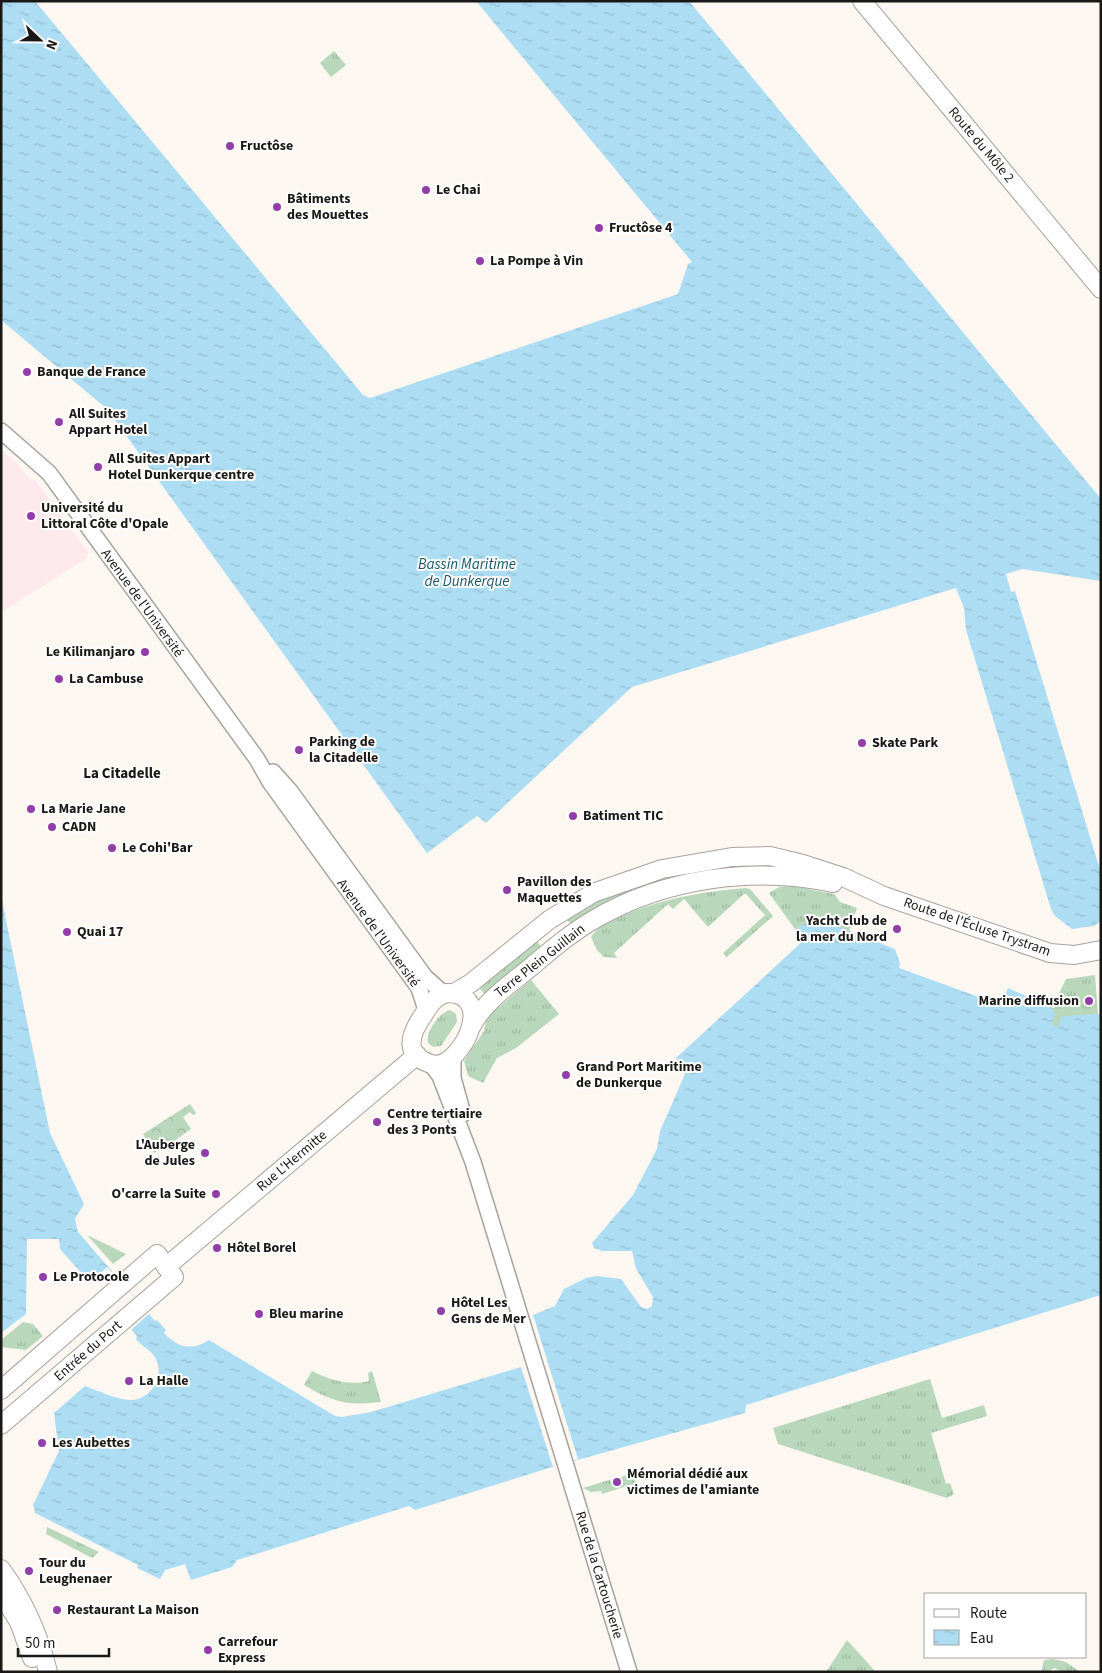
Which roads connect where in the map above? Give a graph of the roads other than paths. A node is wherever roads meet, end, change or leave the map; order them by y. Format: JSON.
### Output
{"nodes":[{"id":1,"x":862,"y":1,"type":"edge"},
{"id":2,"x":1101,"y":289,"type":"edge"},
{"id":3,"x":1,"y":431,"type":"edge"},
{"id":4,"x":257,"y":760,"type":"junction"},
{"id":5,"x":692,"y":862,"type":"joint"},
{"id":6,"x":704,"y":881,"type":"joint"},
{"id":7,"x":884,"y":896,"type":"junction"},
{"id":8,"x":1101,"y":950,"type":"edge"},
{"id":9,"x":449,"y":994,"type":"junction"},
{"id":10,"x":426,"y":1010,"type":"junction"},
{"id":11,"x":472,"y":1025,"type":"junction"},
{"id":12,"x":453,"y":1056,"type":"junction"},
{"id":13,"x":424,"y":1059,"type":"junction"},
{"id":14,"x":473,"y":1162,"type":"junction"},
{"id":15,"x":166,"y":1266,"type":"junction"},
{"id":16,"x":1,"y":1390,"type":"edge"},
{"id":17,"x":1,"y":1425,"type":"edge"},
{"id":18,"x":4,"y":1581,"type":"edge"},
{"id":19,"x":36,"y":1672,"type":"edge"},
{"id":20,"x":48,"y":1672,"type":"edge"},
{"id":21,"x":629,"y":1672,"type":"edge"}],
"edges":[{"from":1,"to":2,"type":"main road","name":"Route du Môle 2"},
{"from":3,"to":4,"type":"street","name":"Avenue de l'Université"},
{"from":4,"to":9,"type":"street","name":"Avenue de l'Université"},
{"from":4,"to":10,"type":"street","name":"Avenue de l'Université"},
{"from":5,"to":7,"type":"main road","name":"Route de l'Écluse Trystram"},
{"from":5,"to":9,"type":"main road","name":"Terre Plein Guillain"},
{"from":6,"to":7,"type":"main road","name":"Route de l'Écluse Trystram"},
{"from":6,"to":11,"type":"main road","name":"Terre Plein Guillain"},
{"from":7,"to":8,"type":"main road","name":"Route de l'Écluse Trystram"},
{"from":9,"to":10,"type":"main road"},
{"from":9,"to":11,"type":"main road"},
{"from":10,"to":13,"type":"main road"},
{"from":11,"to":12,"type":"main road"},
{"from":12,"to":13,"type":"main road"},
{"from":12,"to":14,"type":"street"},
{"from":13,"to":14,"type":"street"},
{"from":13,"to":15,"type":"main road","name":"Rue L'Hermitte"},
{"from":14,"to":21,"type":"street","name":"Rue de la Cartoucherie"},
{"from":15,"to":16,"type":"main road","name":"Entrée du Port"},
{"from":15,"to":17,"type":"main road","name":"Entrée du Port"},
{"from":18,"to":19,"type":"main road"},
{"from":18,"to":20,"type":"main road"}]}
